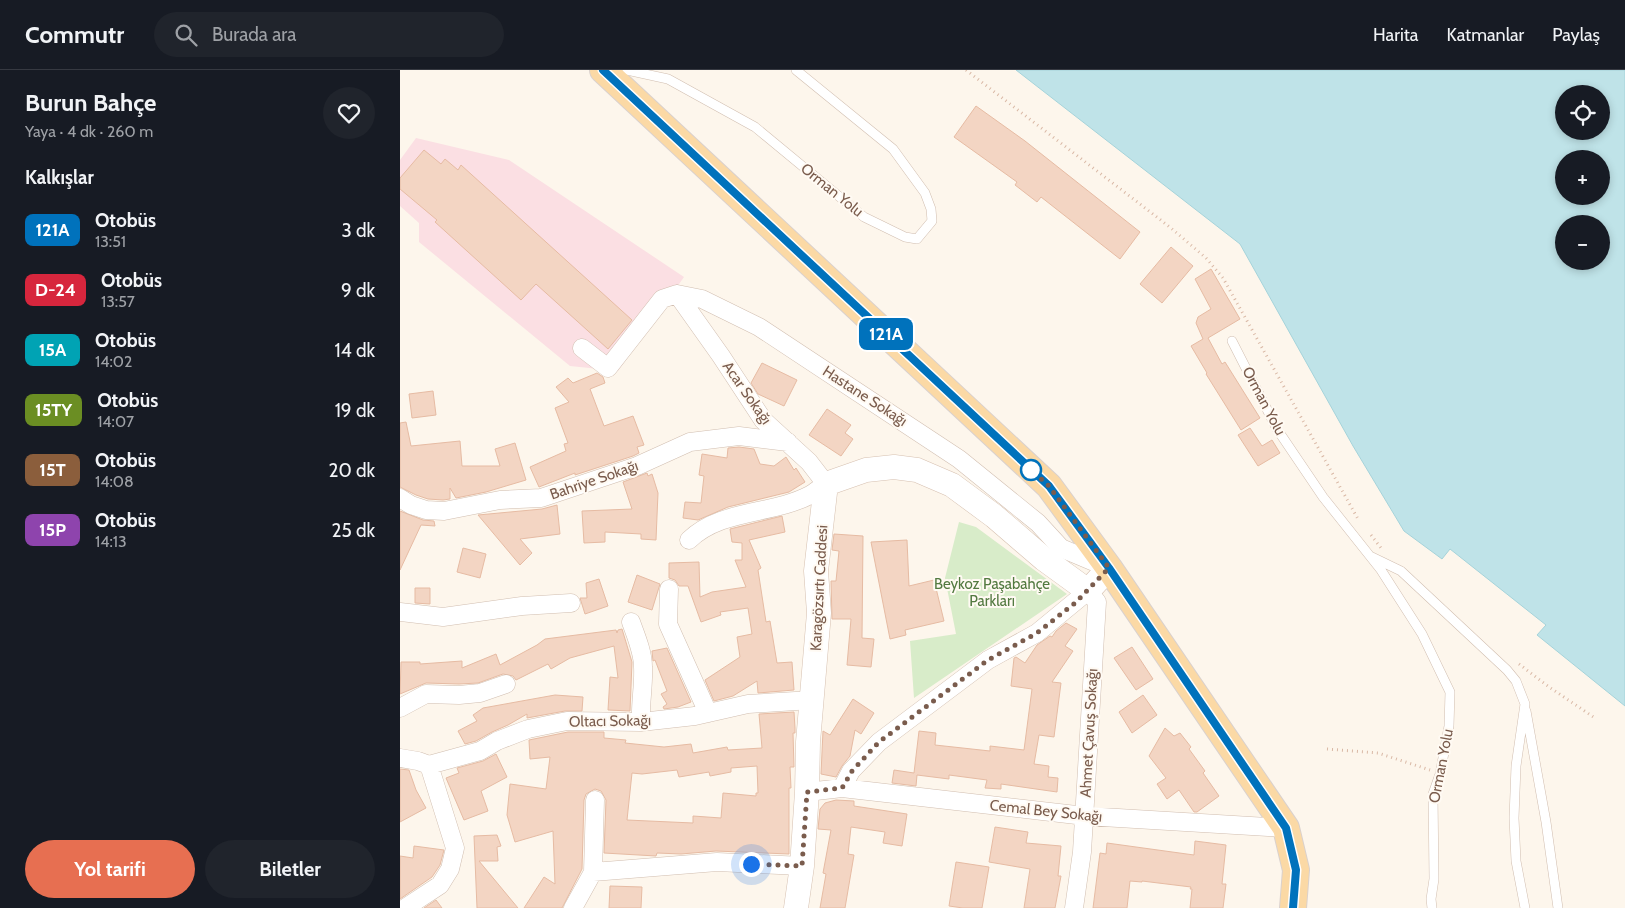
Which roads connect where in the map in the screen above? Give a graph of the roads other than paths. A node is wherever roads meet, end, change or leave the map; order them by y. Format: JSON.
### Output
{"nodes":[{"id":1,"x":603,"y":70,"type":"edge"},
{"id":2,"x":626,"y":70,"type":"edge"},
{"id":3,"x":796,"y":70,"type":"edge"},
{"id":4,"x":677,"y":294,"type":"junction"},
{"id":5,"x":1232,"y":341,"type":"dead end"},
{"id":6,"x":582,"y":348,"type":"dead end"},
{"id":7,"x":788,"y":442,"type":"junction"},
{"id":8,"x":826,"y":484,"type":"junction"},
{"id":9,"x":400,"y":498,"type":"edge"},
{"id":10,"x":1038,"y":523,"type":"junction"},
{"id":11,"x":1078,"y":526,"type":"junction"},
{"id":12,"x":689,"y":540,"type":"dead end"},
{"id":13,"x":1370,"y":556,"type":"junction"},
{"id":14,"x":1109,"y":568,"type":"junction"},
{"id":15,"x":669,"y":589,"type":"dead end"},
{"id":16,"x":1088,"y":591,"type":"junction"},
{"id":17,"x":571,"y":603,"type":"dead end"},
{"id":18,"x":400,"y":612,"type":"edge"},
{"id":19,"x":630,"y":622,"type":"dead end"},
{"id":20,"x":506,"y":684,"type":"dead end"},
{"id":21,"x":812,"y":700,"type":"junction"},
{"id":22,"x":1525,"y":704,"type":"junction"},
{"id":23,"x":400,"y":708,"type":"edge"},
{"id":24,"x":708,"y":713,"type":"junction"},
{"id":25,"x":641,"y":722,"type":"junction"},
{"id":26,"x":400,"y":758,"type":"edge"},
{"id":27,"x":429,"y":765,"type":"junction"},
{"id":28,"x":842,"y":788,"type":"junction"},
{"id":29,"x":807,"y":792,"type":"junction"},
{"id":30,"x":595,"y":800,"type":"dead end"},
{"id":31,"x":1085,"y":816,"type":"junction"},
{"id":32,"x":1286,"y":828,"type":"junction"},
{"id":33,"x":802,"y":866,"type":"junction"},
{"id":34,"x":593,"y":872,"type":"junction"},
{"id":35,"x":405,"y":908,"type":"edge"},
{"id":36,"x":573,"y":908,"type":"edge"},
{"id":37,"x":796,"y":908,"type":"edge"},
{"id":38,"x":1074,"y":908,"type":"edge"},
{"id":39,"x":1293,"y":908,"type":"edge"},
{"id":40,"x":1432,"y":908,"type":"edge"},
{"id":41,"x":1525,"y":908,"type":"edge"},
{"id":42,"x":1558,"y":908,"type":"edge"}],
"edges":[{"from":1,"to":11,"type":"main road"},
{"from":2,"to":3,"type":"lane","name":"Orman Yolu"},
{"from":4,"to":6,"type":"street"},
{"from":4,"to":7,"type":"street","name":"Acar Sokağı"},
{"from":4,"to":10,"type":"street","name":"Hastane Sokağı"},
{"from":5,"to":13,"type":"lane","name":"Orman Yolu"},
{"from":7,"to":8,"type":"street","name":"Acar Sokağı"},
{"from":7,"to":9,"type":"street","name":"Bahriye Sokağı"},
{"from":8,"to":12,"type":"street"},
{"from":8,"to":16,"type":"street"},
{"from":8,"to":21,"type":"street","name":"Karagözsırtı Caddesi"},
{"from":10,"to":11,"type":"street"},
{"from":10,"to":14,"type":"street","name":"Hastane Sokağı"},
{"from":11,"to":14,"type":"main road"},
{"from":13,"to":22,"type":"lane","name":"Orman Yolu"},
{"from":13,"to":40,"type":"lane","name":"Orman Yolu"},
{"from":14,"to":16,"type":"street"},
{"from":14,"to":32,"type":"main road"},
{"from":15,"to":24,"type":"street"},
{"from":16,"to":28,"type":"street"},
{"from":16,"to":31,"type":"street","name":"Ahmet Çavuş Sokağı"},
{"from":17,"to":18,"type":"street"},
{"from":19,"to":25,"type":"street"},
{"from":20,"to":23,"type":"street"},
{"from":21,"to":24,"type":"street","name":"Oltacı Sokağı"},
{"from":21,"to":29,"type":"street","name":"Karagözsırtı Caddesi"},
{"from":22,"to":41,"type":"lane","name":"Orman Yolu"},
{"from":22,"to":42,"type":"lane","name":"Orman Yolu"},
{"from":24,"to":25,"type":"street","name":"Oltacı Sokağı"},
{"from":25,"to":27,"type":"street","name":"Oltacı Sokağı"},
{"from":26,"to":27,"type":"street","name":"Oltacı Sokağı"},
{"from":27,"to":35,"type":"street"},
{"from":28,"to":29,"type":"street","name":"Cemal Bey Sokağı"},
{"from":28,"to":31,"type":"street","name":"Cemal Bey Sokağı"},
{"from":29,"to":33,"type":"street","name":"Karagözsırtı Caddesi"},
{"from":30,"to":34,"type":"street"},
{"from":31,"to":32,"type":"street","name":"Cemal Bey Sokağı"},
{"from":31,"to":38,"type":"street","name":"Ahmet Çavuş Sokağı"},
{"from":32,"to":39,"type":"main road"},
{"from":33,"to":34,"type":"street"},
{"from":33,"to":37,"type":"street","name":"Karagözsırtı Caddesi"},
{"from":34,"to":36,"type":"street"}]}
